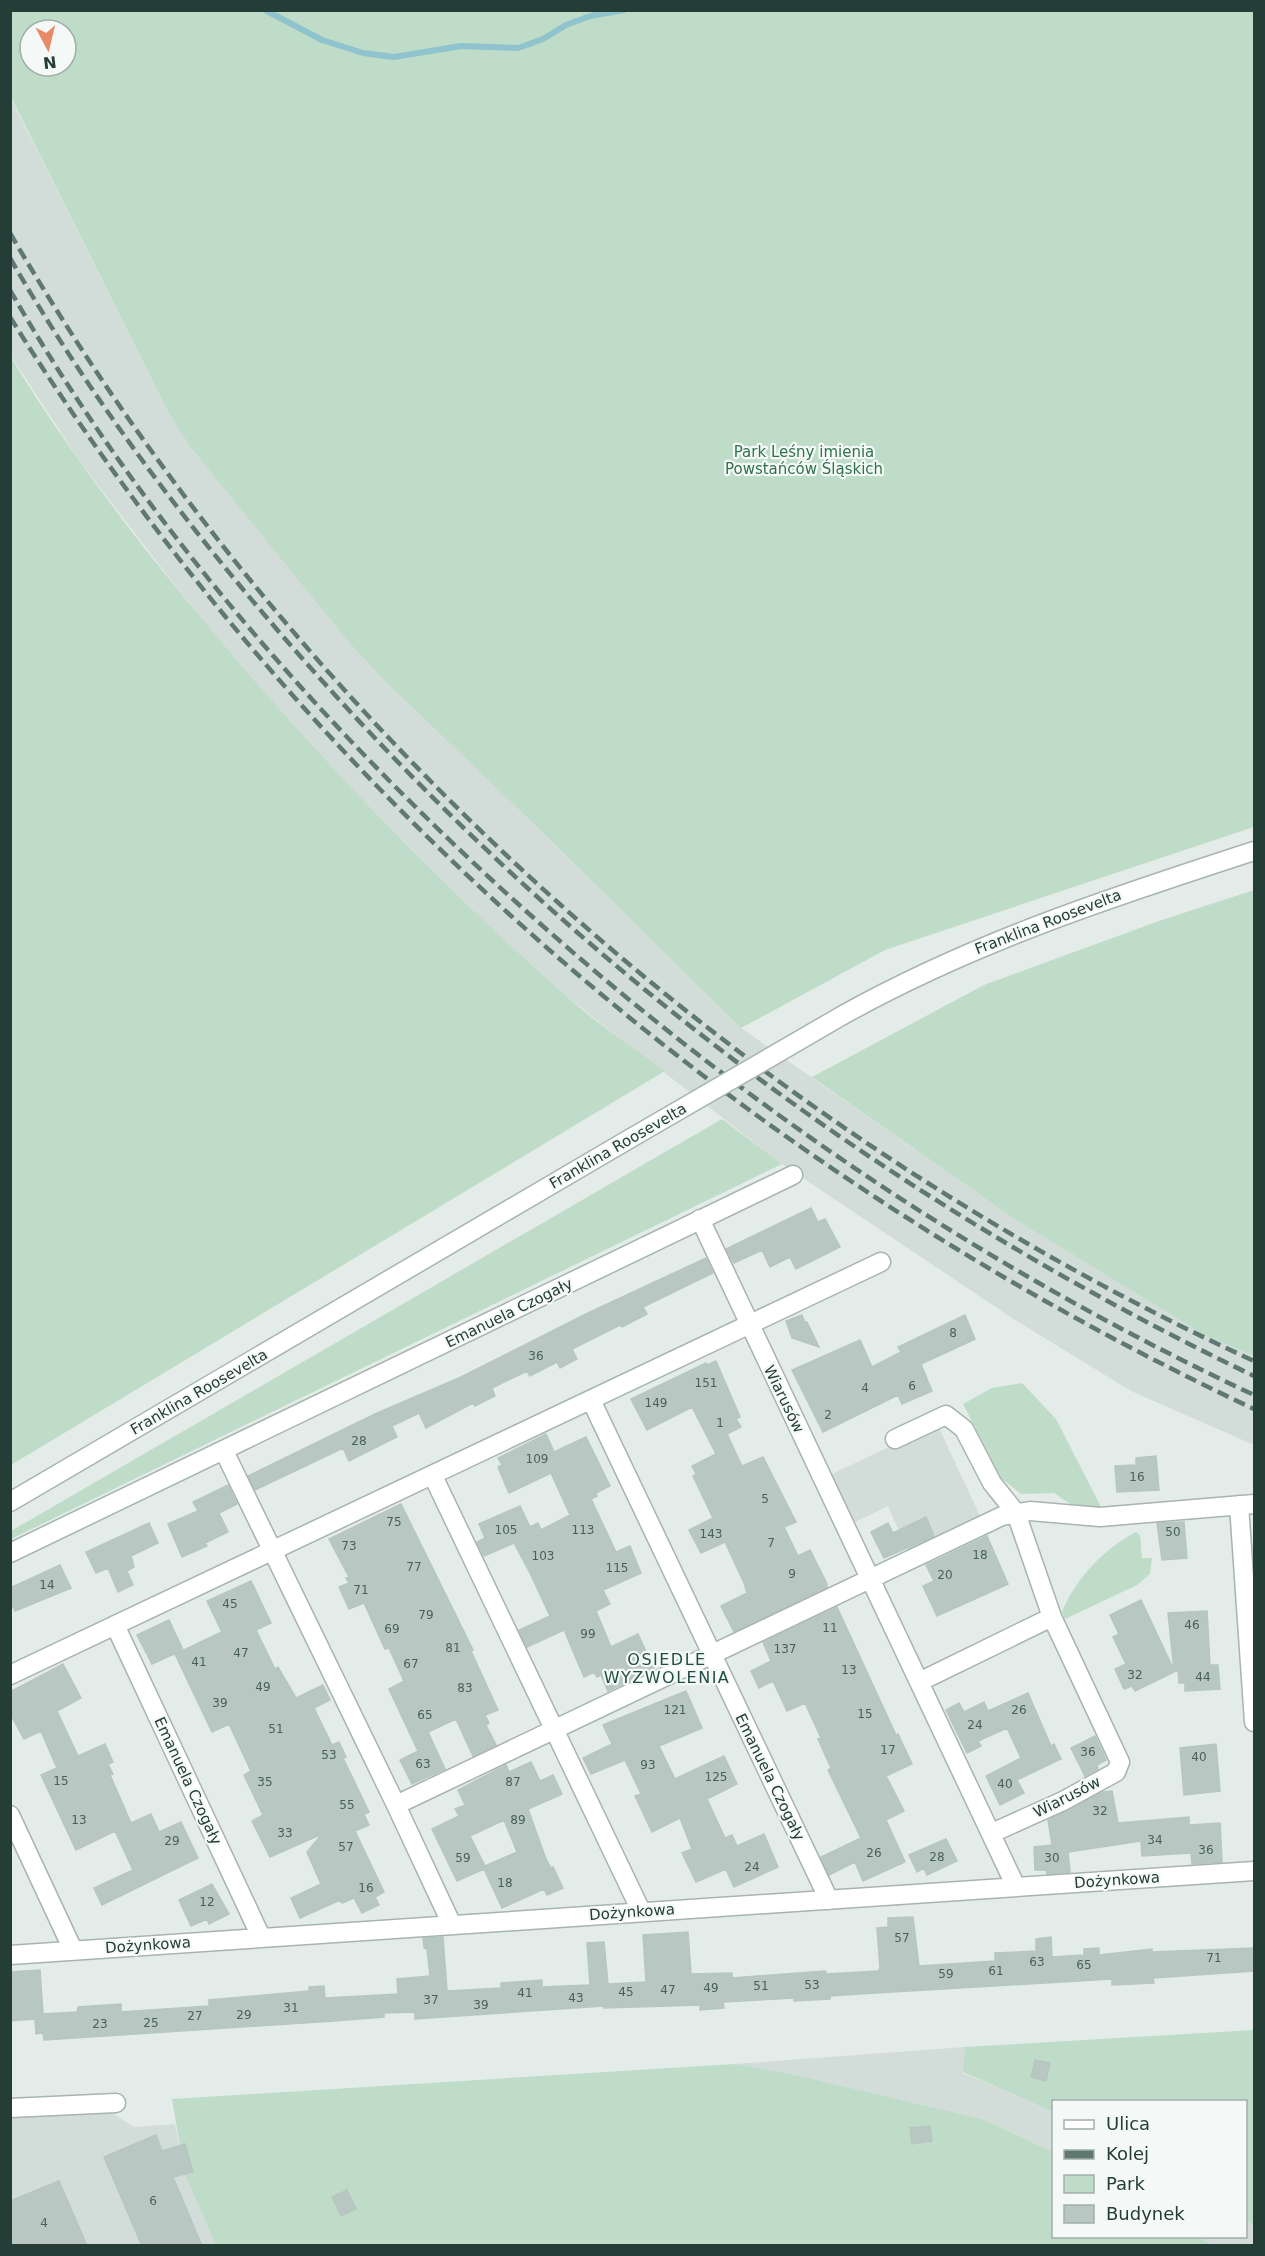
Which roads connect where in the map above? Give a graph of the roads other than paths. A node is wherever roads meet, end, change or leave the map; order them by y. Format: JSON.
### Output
{"nodes":[{"id":1,"x":1254,"y":851,"type":"edge"},
{"id":2,"x":793,"y":1175,"type":"dead end"},
{"id":3,"x":700,"y":1220,"type":"junction"},
{"id":4,"x":881,"y":1262,"type":"dead end"},
{"id":5,"x":748,"y":1325,"type":"junction"},
{"id":6,"x":591,"y":1400,"type":"junction"},
{"id":7,"x":895,"y":1439,"type":"dead end"},
{"id":8,"x":224,"y":1451,"type":"junction"},
{"id":9,"x":433,"y":1476,"type":"junction"},
{"id":10,"x":10,"y":1502,"type":"edge"},
{"id":11,"x":1247,"y":1505,"type":"edge"},
{"id":12,"x":1016,"y":1513,"type":"junction"},
{"id":13,"x":272,"y":1551,"type":"junction"},
{"id":14,"x":10,"y":1553,"type":"edge"},
{"id":15,"x":871,"y":1577,"type":"junction"},
{"id":16,"x":1052,"y":1617,"type":"junction"},
{"id":17,"x":115,"y":1625,"type":"junction"},
{"id":18,"x":711,"y":1653,"type":"junction"},
{"id":19,"x":10,"y":1675,"type":"edge"},
{"id":20,"x":921,"y":1681,"type":"junction"},
{"id":21,"x":1254,"y":1722,"type":"edge"},
{"id":22,"x":553,"y":1729,"type":"junction"},
{"id":23,"x":396,"y":1805,"type":"junction"},
{"id":24,"x":10,"y":1815,"type":"edge"},
{"id":25,"x":992,"y":1833,"type":"junction"},
{"id":26,"x":1254,"y":1871,"type":"edge"},
{"id":27,"x":1016,"y":1887,"type":"junction"},
{"id":28,"x":829,"y":1900,"type":"junction"},
{"id":29,"x":641,"y":1911,"type":"junction"},
{"id":30,"x":452,"y":1925,"type":"junction"},
{"id":31,"x":261,"y":1937,"type":"junction"},
{"id":32,"x":73,"y":1950,"type":"junction"},
{"id":33,"x":10,"y":1955,"type":"edge"},
{"id":34,"x":116,"y":2103,"type":"dead end"},
{"id":35,"x":10,"y":2108,"type":"edge"}],
"edges":[{"from":1,"to":10,"type":"street","name":"Franklina Roosevelta","bridge":true},
{"from":2,"to":3,"type":"street","name":"Emanuela Czogały"},
{"from":3,"to":5,"type":"street","name":"Wiarusów"},
{"from":3,"to":8,"type":"street","name":"Emanuela Czogały"},
{"from":4,"to":5,"type":"street"},
{"from":5,"to":6,"type":"street"},
{"from":5,"to":15,"type":"street","name":"Wiarusów"},
{"from":6,"to":9,"type":"street"},
{"from":6,"to":18,"type":"street","name":"Emanuela Czogały"},
{"from":7,"to":12,"type":"street","name":"Wiarusów"},
{"from":8,"to":13,"type":"street"},
{"from":8,"to":14,"type":"street","name":"Emanuela Czogały"},
{"from":9,"to":13,"type":"street"},
{"from":9,"to":22,"type":"street"},
{"from":11,"to":12,"type":"street"},
{"from":11,"to":21,"type":"street"},
{"from":12,"to":15,"type":"street"},
{"from":12,"to":16,"type":"street","name":"Wiarusów"},
{"from":13,"to":17,"type":"street"},
{"from":13,"to":23,"type":"street"},
{"from":15,"to":18,"type":"street"},
{"from":15,"to":20,"type":"street","name":"Wiarusów"},
{"from":16,"to":20,"type":"street"},
{"from":16,"to":25,"type":"street","name":"Wiarusów"},
{"from":17,"to":19,"type":"street"},
{"from":17,"to":31,"type":"street","name":"Emanuela Czogały"},
{"from":18,"to":22,"type":"street"},
{"from":18,"to":28,"type":"street","name":"Emanuela Czogały"},
{"from":20,"to":25,"type":"street","name":"Wiarusów"},
{"from":22,"to":23,"type":"street"},
{"from":22,"to":29,"type":"street"},
{"from":23,"to":30,"type":"street"},
{"from":24,"to":32,"type":"street"},
{"from":25,"to":27,"type":"street","name":"Wiarusów"},
{"from":26,"to":27,"type":"street","name":"Dożynkowa"},
{"from":27,"to":28,"type":"street","name":"Dożynkowa"},
{"from":28,"to":29,"type":"street","name":"Dożynkowa"},
{"from":29,"to":30,"type":"street","name":"Dożynkowa"},
{"from":30,"to":31,"type":"street","name":"Dożynkowa"},
{"from":31,"to":32,"type":"street","name":"Dożynkowa"},
{"from":32,"to":33,"type":"street","name":"Dożynkowa"},
{"from":34,"to":35,"type":"street"}]}
